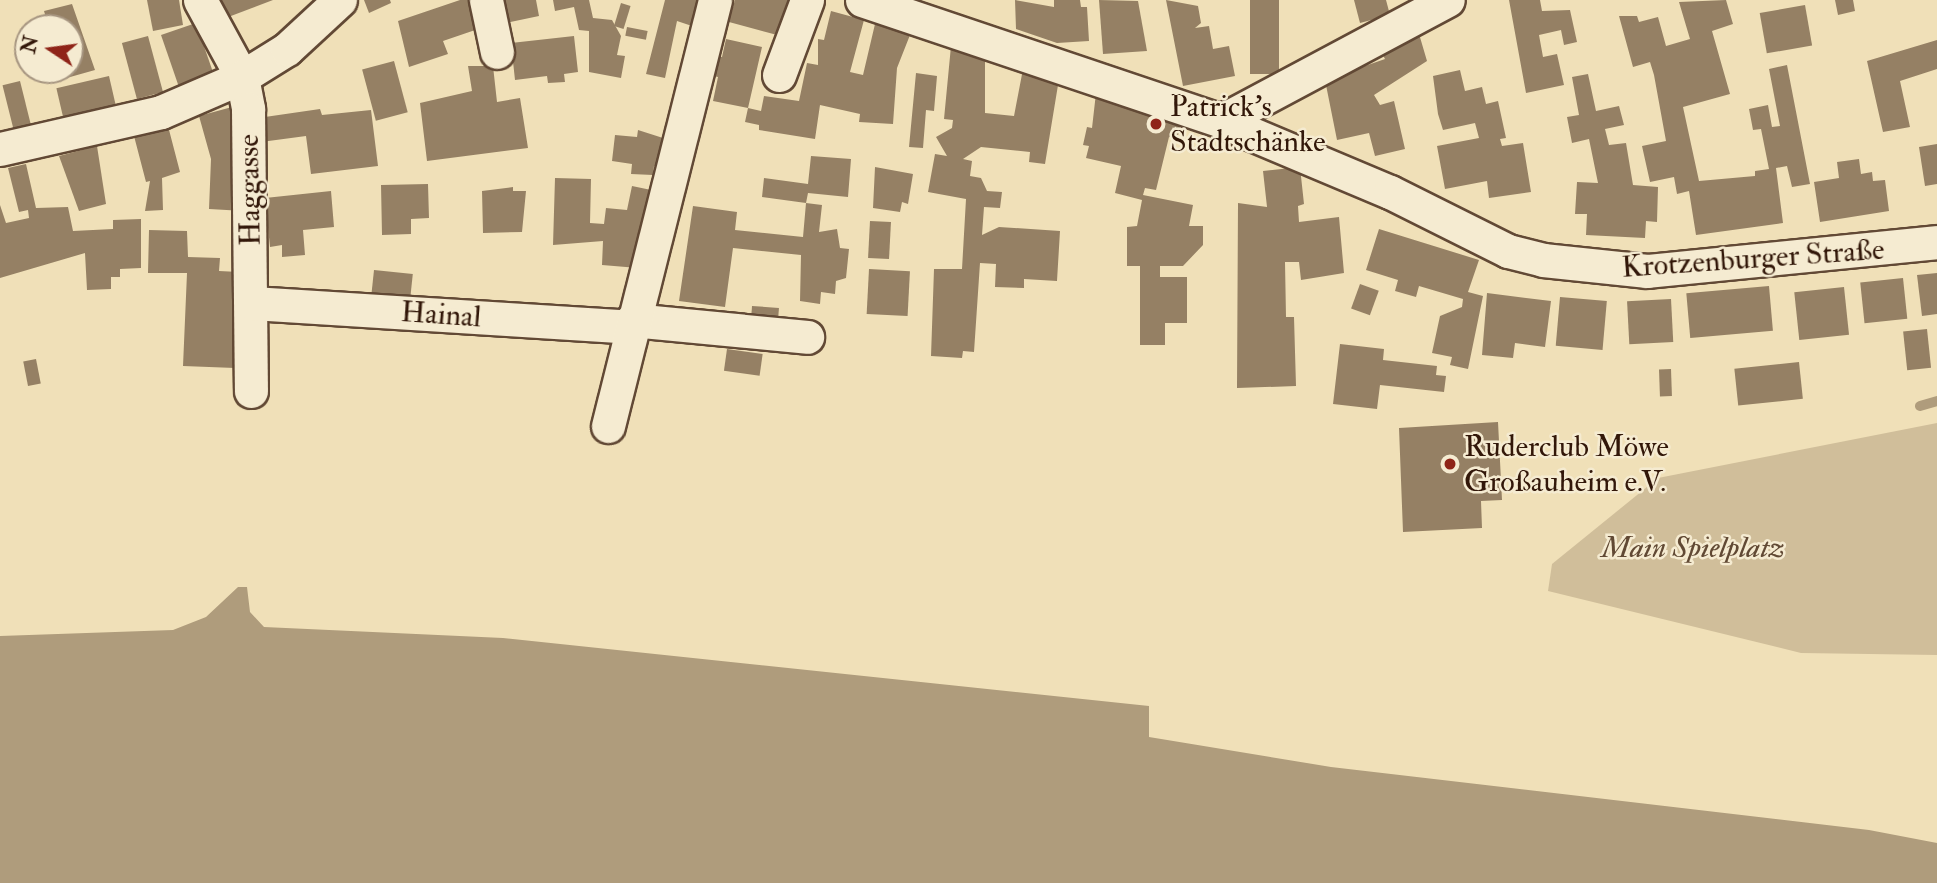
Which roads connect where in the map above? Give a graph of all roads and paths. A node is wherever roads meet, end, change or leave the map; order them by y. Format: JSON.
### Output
{"nodes":[{"id":1,"x":200,"y":0,"type":"edge"},
{"id":2,"x":340,"y":0,"type":"edge"},
{"id":3,"x":486,"y":0,"type":"edge"},
{"id":4,"x":715,"y":0,"type":"edge"},
{"id":5,"x":807,"y":0,"type":"edge"},
{"id":6,"x":862,"y":0,"type":"edge"},
{"id":7,"x":1448,"y":0,"type":"edge"},
{"id":8,"x":497,"y":52,"type":"dead end"},
{"id":9,"x":779,"y":75,"type":"dead end"},
{"id":10,"x":242,"y":77,"type":"junction"},
{"id":11,"x":1221,"y":121,"type":"junction"},
{"id":12,"x":0,"y":149,"type":"edge"},
{"id":13,"x":1937,"y":242,"type":"edge"},
{"id":14,"x":252,"y":303,"type":"junction"},
{"id":15,"x":631,"y":323,"type":"junction"},
{"id":16,"x":807,"y":337,"type":"dead end"},
{"id":17,"x":251,"y":391,"type":"dead end"},
{"id":18,"x":608,"y":426,"type":"dead end"}],
"edges":[{"from":1,"to":10,"type":"street","name":"Haggasse"},
{"from":2,"to":10,"type":"street"},
{"from":3,"to":8,"type":"street"},
{"from":4,"to":15,"type":"street"},
{"from":5,"to":9,"type":"street"},
{"from":6,"to":11,"type":"street","name":"Krotzenburger Straße"},
{"from":7,"to":11,"type":"street"},
{"from":10,"to":12,"type":"street"},
{"from":10,"to":14,"type":"street","name":"Haggasse"},
{"from":11,"to":13,"type":"street","name":"Krotzenburger Straße"},
{"from":14,"to":15,"type":"street","name":"Hainal"},
{"from":14,"to":17,"type":"street","name":"Haggasse"},
{"from":15,"to":16,"type":"street","name":"Hainal"},
{"from":15,"to":18,"type":"street"}]}
